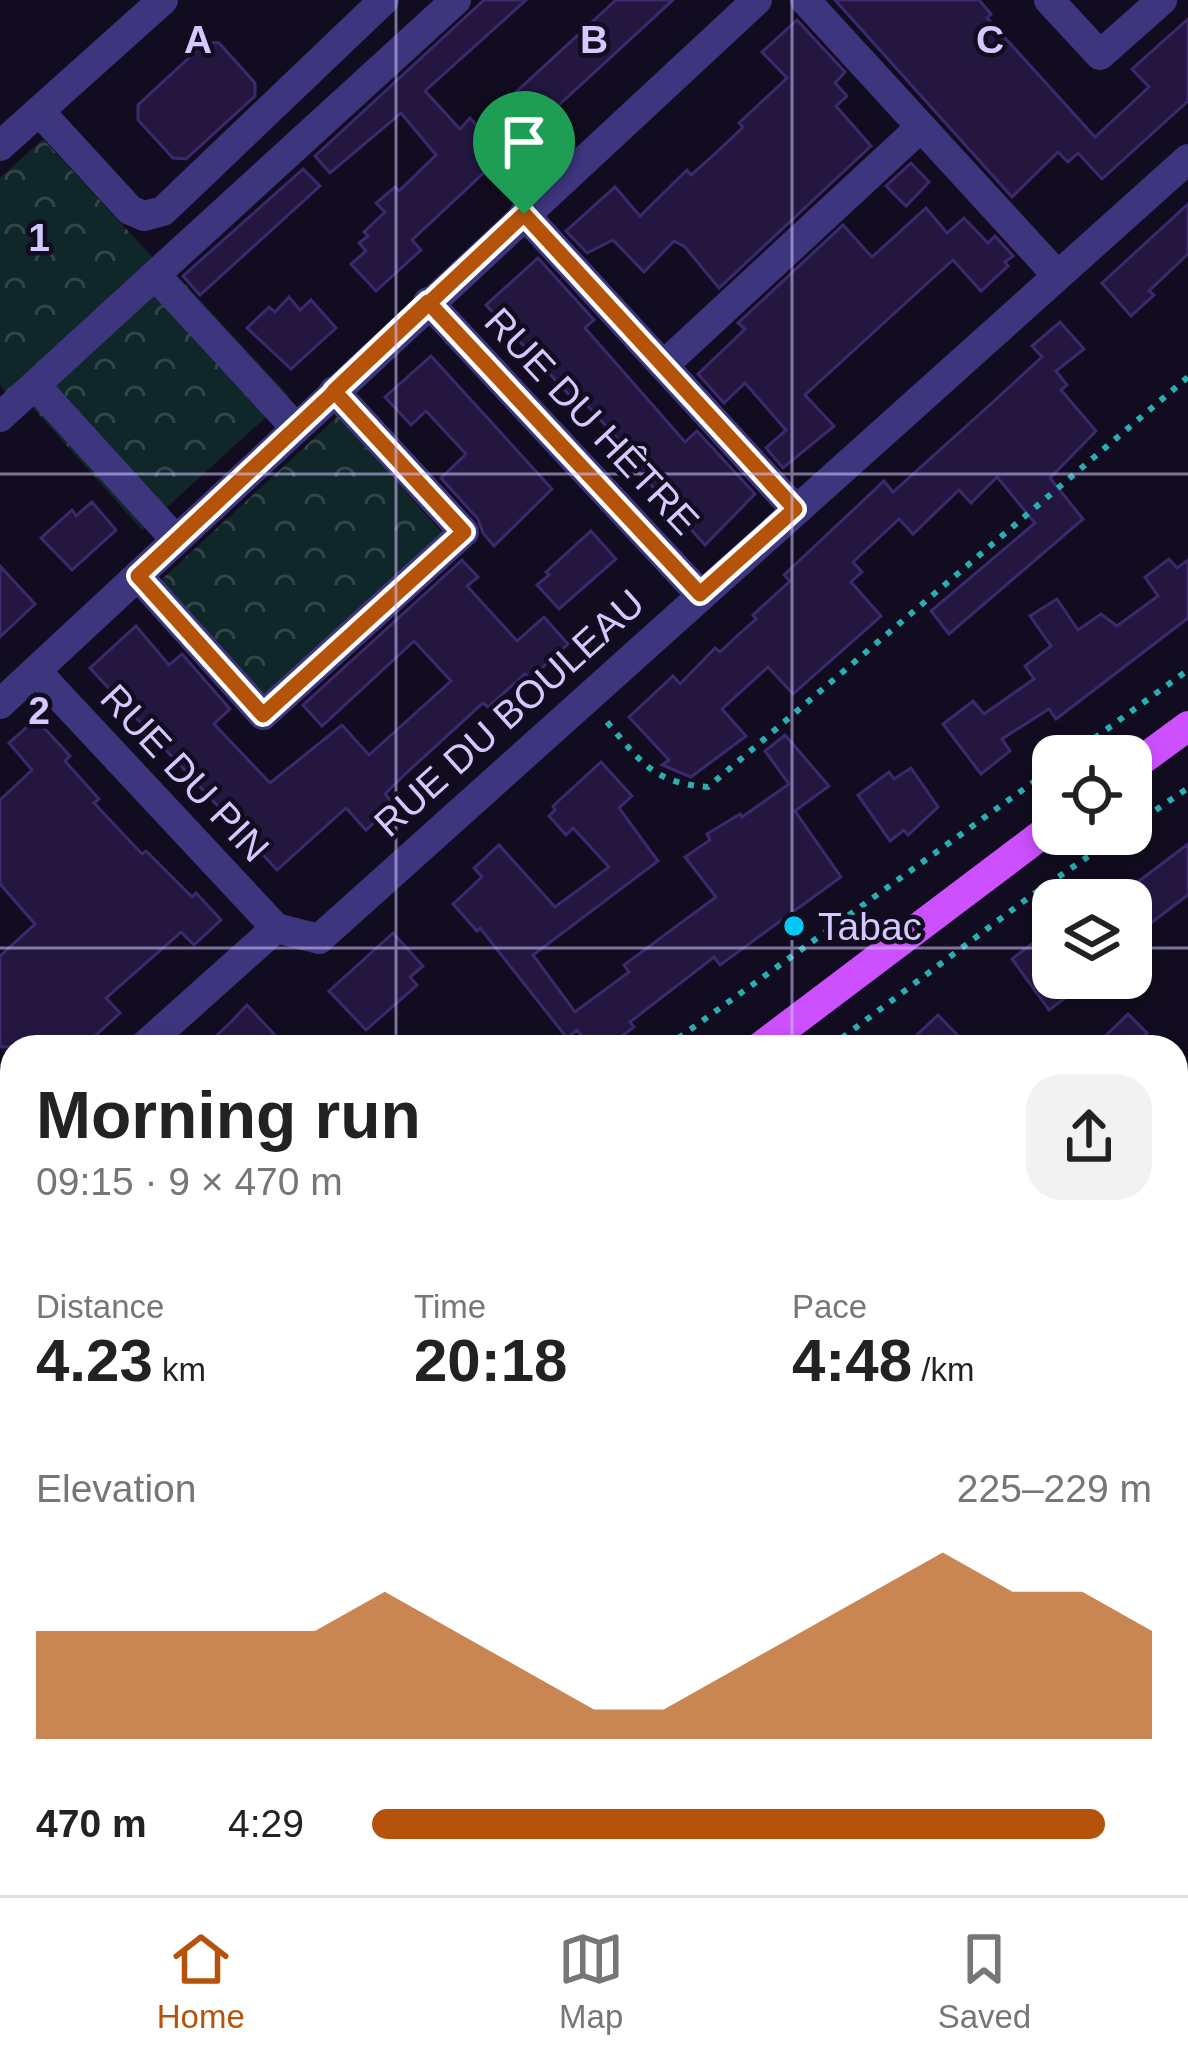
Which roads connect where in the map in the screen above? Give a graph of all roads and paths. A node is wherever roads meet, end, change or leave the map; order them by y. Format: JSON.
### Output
{"nodes":[{"id":1,"x":163,"y":0,"type":"edge"},
{"id":2,"x":384,"y":0,"type":"edge"},
{"id":3,"x":456,"y":0,"type":"edge"},
{"id":4,"x":757,"y":0,"type":"edge"},
{"id":5,"x":805,"y":0,"type":"edge"},
{"id":6,"x":1049,"y":0,"type":"edge"},
{"id":7,"x":1162,"y":0,"type":"edge"},
{"id":8,"x":39,"y":111,"type":"junction"},
{"id":9,"x":921,"y":128,"type":"junction"},
{"id":10,"x":0,"y":146,"type":"edge"},
{"id":11,"x":1188,"y":159,"type":"edge"},
{"id":12,"x":524,"y":214,"type":"junction"},
{"id":13,"x":155,"y":275,"type":"junction"},
{"id":14,"x":1057,"y":275,"type":"junction"},
{"id":15,"x":428,"y":302,"type":"junction"},
{"id":16,"x":664,"y":365,"type":"junction"},
{"id":17,"x":1188,"y":377,"type":"edge"},
{"id":18,"x":35,"y":385,"type":"junction"},
{"id":19,"x":334,"y":391,"type":"junction"},
{"id":20,"x":0,"y":417,"type":"edge"},
{"id":21,"x":295,"y":427,"type":"junction"},
{"id":22,"x":795,"y":509,"type":"junction"},
{"id":23,"x":176,"y":539,"type":"junction"},
{"id":24,"x":138,"y":576,"type":"junction"},
{"id":25,"x":700,"y":594,"type":"junction"},
{"id":26,"x":1188,"y":670,"type":"edge"},
{"id":27,"x":36,"y":671,"type":"junction"},
{"id":28,"x":586,"y":697,"type":"junction"},
{"id":29,"x":0,"y":704,"type":"edge"},
{"id":30,"x":1188,"y":726,"type":"edge"},
{"id":31,"x":1099,"y":735,"type":"edge"},
{"id":32,"x":1152,"y":753,"type":"edge"},
{"id":33,"x":1032,"y":783,"type":"edge"},
{"id":34,"x":1188,"y":788,"type":"edge"},
{"id":35,"x":1152,"y":813,"type":"edge"},
{"id":36,"x":1032,"y":842,"type":"edge"},
{"id":37,"x":1090,"y":855,"type":"edge"},
{"id":38,"x":276,"y":928,"type":"junction"},
{"id":39,"x":156,"y":1035,"type":"edge"},
{"id":40,"x":684,"y":1035,"type":"edge"},
{"id":41,"x":776,"y":1035,"type":"edge"},
{"id":42,"x":846,"y":1035,"type":"edge"}],
"edges":[{"from":1,"to":8,"type":"street"},
{"from":2,"to":8,"type":"street"},
{"from":3,"to":13,"type":"street"},
{"from":4,"to":12,"type":"street"},
{"from":5,"to":9,"type":"street"},
{"from":6,"to":7,"type":"street"},
{"from":8,"to":10,"type":"street"},
{"from":9,"to":14,"type":"street"},
{"from":9,"to":16,"type":"street"},
{"from":11,"to":14,"type":"street","name":"RUE DU BOULEAU"},
{"from":12,"to":15,"type":"street"},
{"from":12,"to":16,"type":"street"},
{"from":13,"to":18,"type":"street"},
{"from":13,"to":21,"type":"street"},
{"from":14,"to":22,"type":"street","name":"RUE DU BOULEAU"},
{"from":15,"to":19,"type":"street"},
{"from":15,"to":25,"type":"street","name":"RUE DU HÊTRE"},
{"from":16,"to":22,"type":"street"},
{"from":17,"to":28,"type":"path"},
{"from":18,"to":20,"type":"street"},
{"from":18,"to":23,"type":"street"},
{"from":19,"to":21,"type":"street"},
{"from":19,"to":24,"type":"street"},
{"from":21,"to":23,"type":"street"},
{"from":22,"to":25,"type":"street","name":"RUE DU BOULEAU"},
{"from":23,"to":24,"type":"street"},
{"from":24,"to":27,"type":"street"},
{"from":25,"to":28,"type":"street","name":"RUE DU BOULEAU"},
{"from":26,"to":31,"type":"path"},
{"from":27,"to":29,"type":"street"},
{"from":27,"to":38,"type":"street","name":"RUE DU PIN"},
{"from":28,"to":38,"type":"street","name":"RUE DU BOULEAU"},
{"from":30,"to":32,"type":"main road"},
{"from":33,"to":40,"type":"path"},
{"from":34,"to":35,"type":"path"},
{"from":36,"to":41,"type":"main road"},
{"from":37,"to":42,"type":"path"},
{"from":38,"to":39,"type":"street"}]}
